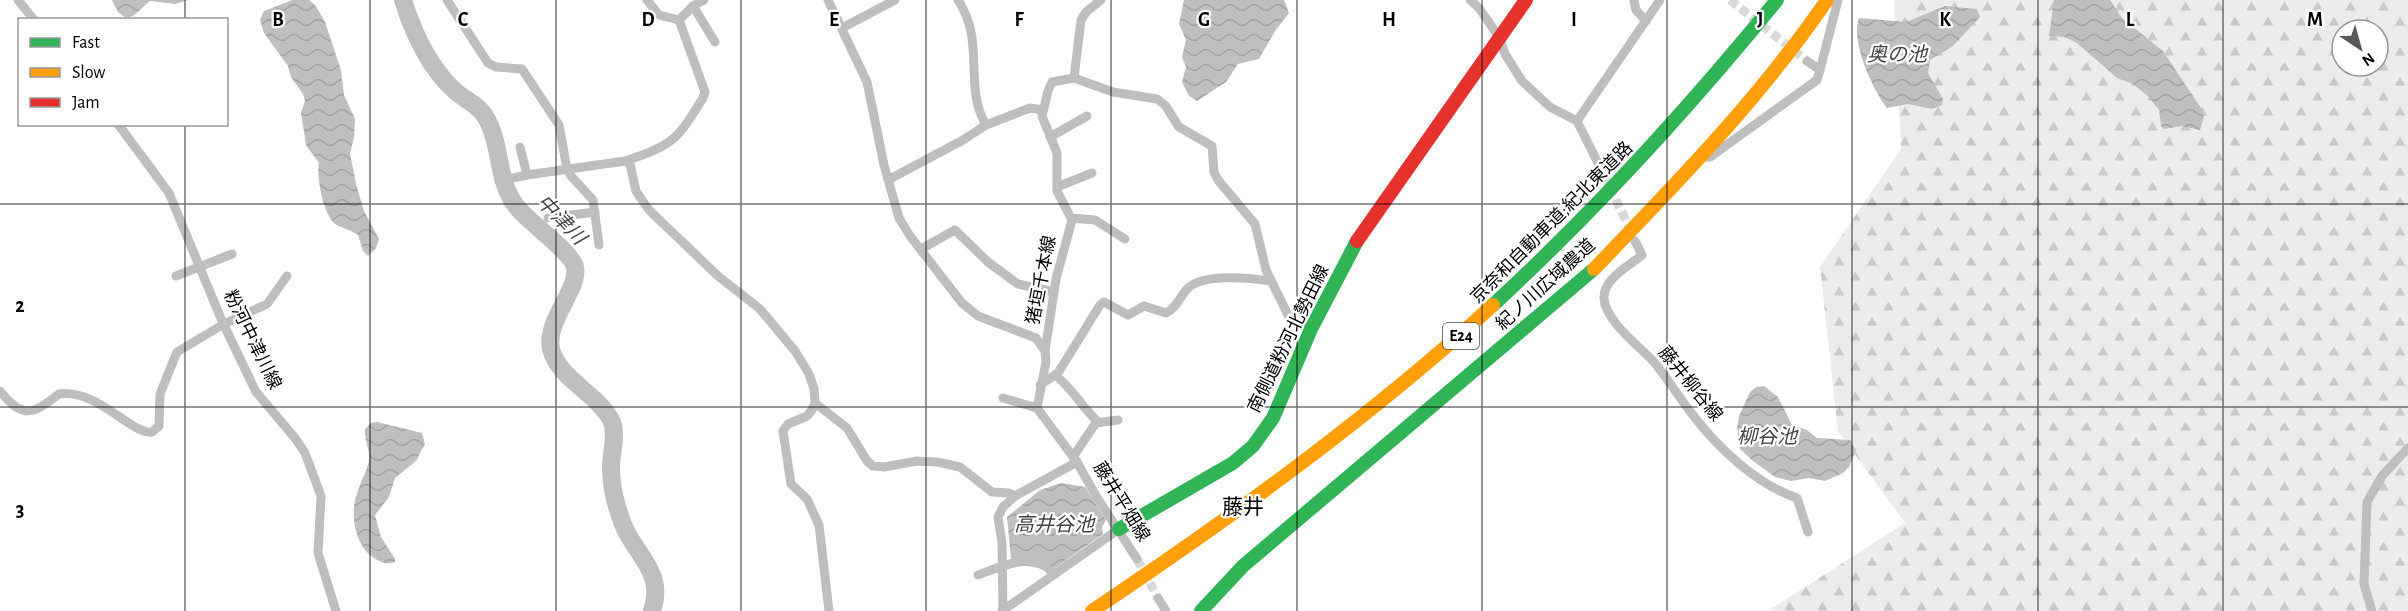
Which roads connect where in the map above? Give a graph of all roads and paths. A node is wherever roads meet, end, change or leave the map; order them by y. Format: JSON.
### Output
{"nodes":[{"id":1,"x":18,"y":0,"type":"edge"},
{"id":2,"x":447,"y":0,"type":"edge"},
{"id":3,"x":647,"y":0,"type":"edge"},
{"id":4,"x":704,"y":0,"type":"edge"},
{"id":5,"x":828,"y":0,"type":"edge"},
{"id":6,"x":895,"y":0,"type":"edge"},
{"id":7,"x":958,"y":0,"type":"edge"},
{"id":8,"x":1101,"y":0,"type":"edge"},
{"id":9,"x":1470,"y":0,"type":"edge"},
{"id":10,"x":1526,"y":0,"type":"edge"},
{"id":11,"x":1634,"y":0,"type":"edge"},
{"id":12,"x":1660,"y":0,"type":"edge"},
{"id":13,"x":1777,"y":0,"type":"edge"},
{"id":14,"x":1827,"y":0,"type":"edge"},
{"id":15,"x":1838,"y":0,"type":"edge"},
{"id":16,"x":693,"y":6,"type":"junction"},
{"id":17,"x":32,"y":18,"type":"edge"},
{"id":18,"x":679,"y":20,"type":"junction"},
{"id":19,"x":1646,"y":21,"type":"junction"},
{"id":20,"x":842,"y":28,"type":"junction"},
{"id":21,"x":1499,"y":37,"type":"junction"},
{"id":22,"x":714,"y":42,"type":"dead end"},
{"id":23,"x":1808,"y":61,"type":"tunnel mouth"},
{"id":24,"x":1820,"y":70,"type":"junction"},
{"id":25,"x":1074,"y":78,"type":"junction"},
{"id":26,"x":1043,"y":110,"type":"junction"},
{"id":27,"x":1087,"y":116,"type":"dead end"},
{"id":28,"x":1577,"y":121,"type":"junction"},
{"id":29,"x":986,"y":125,"type":"junction"},
{"id":30,"x":119,"y":126,"type":"edge"},
{"id":31,"x":1050,"y":137,"type":"junction"},
{"id":32,"x":520,"y":147,"type":"dead end"},
{"id":33,"x":1702,"y":157,"type":"junction"},
{"id":34,"x":625,"y":162,"type":"junction"},
{"id":35,"x":1598,"y":163,"type":"tunnel mouth"},
{"id":36,"x":567,"y":169,"type":"junction"},
{"id":37,"x":1092,"y":172,"type":"dead end"},
{"id":38,"x":525,"y":176,"type":"junction"},
{"id":39,"x":888,"y":180,"type":"junction"},
{"id":40,"x":499,"y":181,"type":"dead end"},
{"id":41,"x":1057,"y":188,"type":"junction"},
{"id":42,"x":595,"y":212,"type":"junction"},
{"id":43,"x":549,"y":218,"type":"dead end"},
{"id":44,"x":1071,"y":218,"type":"junction"},
{"id":45,"x":1125,"y":239,"type":"dead end"},
{"id":46,"x":1635,"y":241,"type":"tunnel mouth"},
{"id":47,"x":599,"y":245,"type":"dead end"},
{"id":48,"x":921,"y":249,"type":"junction"},
{"id":49,"x":232,"y":254,"type":"dead end"},
{"id":50,"x":200,"y":265,"type":"junction"},
{"id":51,"x":176,"y":276,"type":"dead end"},
{"id":52,"x":288,"y":276,"type":"dead end"},
{"id":53,"x":1271,"y":281,"type":"junction"},
{"id":54,"x":1054,"y":292,"type":"junction"},
{"id":55,"x":1161,"y":312,"type":"junction"},
{"id":56,"x":1171,"y":320,"type":"dead end"},
{"id":57,"x":224,"y":324,"type":"junction"},
{"id":58,"x":1311,"y":329,"type":"junction"},
{"id":59,"x":1045,"y":351,"type":"junction"},
{"id":60,"x":1055,"y":375,"type":"junction"},
{"id":61,"x":1040,"y":385,"type":"junction"},
{"id":62,"x":0,"y":391,"type":"edge"},
{"id":63,"x":1003,"y":398,"type":"dead end"},
{"id":64,"x":815,"y":403,"type":"junction"},
{"id":65,"x":1036,"y":408,"type":"junction"},
{"id":66,"x":1118,"y":420,"type":"dead end"},
{"id":67,"x":1096,"y":423,"type":"junction"},
{"id":68,"x":2408,"y":448,"type":"edge"},
{"id":69,"x":1075,"y":460,"type":"junction"},
{"id":70,"x":1015,"y":496,"type":"junction"},
{"id":71,"x":1119,"y":529,"type":"junction"},
{"id":72,"x":1808,"y":532,"type":"dead end"},
{"id":73,"x":1137,"y":559,"type":"tunnel mouth"},
{"id":74,"x":1001,"y":566,"type":"junction"},
{"id":75,"x":1054,"y":574,"type":"junction"},
{"id":76,"x":978,"y":575,"type":"dead end"},
{"id":77,"x":1158,"y":598,"type":"tunnel mouth"},
{"id":78,"x":336,"y":611,"type":"edge"},
{"id":79,"x":829,"y":611,"type":"edge"},
{"id":80,"x":1003,"y":611,"type":"edge"},
{"id":81,"x":1092,"y":611,"type":"edge"},
{"id":82,"x":1166,"y":611,"type":"edge"},
{"id":83,"x":1201,"y":611,"type":"edge"},
{"id":84,"x":2372,"y":611,"type":"edge"}],
"edges":[{"from":1,"to":17,"type":"street"},
{"from":2,"to":36,"type":"street"},
{"from":3,"to":18,"type":"street"},
{"from":4,"to":16,"type":"street"},
{"from":5,"to":20,"type":"street"},
{"from":6,"to":20,"type":"street"},
{"from":7,"to":29,"type":"street"},
{"from":8,"to":25,"type":"street"},
{"from":9,"to":21,"type":"street"},
{"from":10,"to":21,"type":"main road","name":"南側道粉河北勢田線"},
{"from":11,"to":19,"type":"street"},
{"from":12,"to":19,"type":"street"},
{"from":13,"to":81,"type":"main road","name":"京奈和自動車道;紀北東道路","number":"E24"},
{"from":14,"to":33,"type":"main road","name":"紀ノ川広域農道"},
{"from":15,"to":24,"type":"street"},
{"from":16,"to":18,"type":"street"},
{"from":16,"to":22,"type":"street"},
{"from":18,"to":34,"type":"street"},
{"from":19,"to":28,"type":"street"},
{"from":20,"to":39,"type":"street"},
{"from":21,"to":28,"type":"street"},
{"from":21,"to":58,"type":"main road","name":"南側道粉河北勢田線"},
{"from":23,"to":24,"type":"street"},
{"from":24,"to":33,"type":"street"},
{"from":25,"to":26,"type":"street"},
{"from":25,"to":53,"type":"street"},
{"from":26,"to":29,"type":"street"},
{"from":26,"to":31,"type":"street","name":"猪垣千本線"},
{"from":27,"to":31,"type":"street"},
{"from":28,"to":35,"type":"street"},
{"from":29,"to":39,"type":"street"},
{"from":30,"to":50,"type":"street","name":"粉河中津川線"},
{"from":31,"to":41,"type":"street","name":"猪垣千本線"},
{"from":32,"to":38,"type":"street"},
{"from":33,"to":83,"type":"main road","name":"紀ノ川広域農道"},
{"from":34,"to":36,"type":"street"},
{"from":34,"to":64,"type":"street"},
{"from":36,"to":38,"type":"street"},
{"from":36,"to":42,"type":"street"},
{"from":37,"to":41,"type":"street"},
{"from":38,"to":40,"type":"street"},
{"from":39,"to":48,"type":"street"},
{"from":41,"to":44,"type":"street","name":"猪垣千本線"},
{"from":42,"to":43,"type":"street"},
{"from":42,"to":47,"type":"street"},
{"from":44,"to":45,"type":"street"},
{"from":44,"to":54,"type":"street","name":"猪垣千本線"},
{"from":46,"to":72,"type":"street","name":"藤井柳谷線"},
{"from":48,"to":54,"type":"street"},
{"from":48,"to":59,"type":"street"},
{"from":49,"to":50,"type":"street"},
{"from":50,"to":51,"type":"street"},
{"from":50,"to":57,"type":"street","name":"粉河中津川線"},
{"from":52,"to":57,"type":"street"},
{"from":53,"to":55,"type":"street"},
{"from":53,"to":58,"type":"street"},
{"from":54,"to":59,"type":"street","name":"猪垣千本線"},
{"from":55,"to":56,"type":"street"},
{"from":55,"to":60,"type":"street"},
{"from":57,"to":62,"type":"street"},
{"from":57,"to":78,"type":"street","name":"粉河中津川線"},
{"from":58,"to":71,"type":"main road","name":"南側道粉河北勢田線"},
{"from":59,"to":61,"type":"street","name":"猪垣千本線"},
{"from":60,"to":61,"type":"street"},
{"from":60,"to":67,"type":"street"},
{"from":61,"to":65,"type":"street","name":"猪垣千本線"},
{"from":63,"to":65,"type":"street"},
{"from":64,"to":70,"type":"street"},
{"from":64,"to":79,"type":"street"},
{"from":65,"to":69,"type":"street","name":"藤井平畑線"},
{"from":66,"to":67,"type":"street"},
{"from":67,"to":69,"type":"street"},
{"from":68,"to":84,"type":"street"},
{"from":69,"to":70,"type":"street"},
{"from":69,"to":71,"type":"street","name":"藤井平畑線"},
{"from":70,"to":74,"type":"street"},
{"from":71,"to":73,"type":"street","name":"藤井平畑線"},
{"from":71,"to":75,"type":"street","name":"南側道粉河北勢田線"},
{"from":74,"to":75,"type":"street"},
{"from":74,"to":76,"type":"street"},
{"from":74,"to":80,"type":"street"},
{"from":75,"to":80,"type":"street","name":"南側道粉河北勢田線"},
{"from":77,"to":82,"type":"street"}]}
